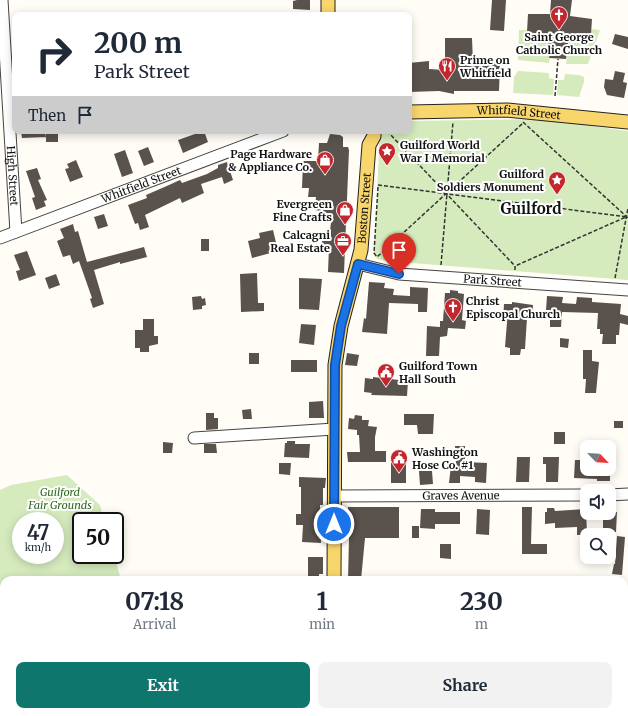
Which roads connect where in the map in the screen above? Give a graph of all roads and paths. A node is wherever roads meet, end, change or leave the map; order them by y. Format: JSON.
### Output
{"nodes":[{"id":1,"x":2,"y":0,"type":"edge"},
{"id":2,"x":328,"y":0,"type":"edge"},
{"id":3,"x":328,"y":12,"type":"edge"},
{"id":4,"x":558,"y":59,"type":"dead end"},
{"id":5,"x":555,"y":96,"type":"dead end"},
{"id":6,"x":412,"y":112,"type":"edge"},
{"id":7,"x":524,"y":119,"type":"dead end"},
{"id":8,"x":454,"y":120,"type":"dead end"},
{"id":9,"x":524,"y":122,"type":"junction"},
{"id":10,"x":628,"y":122,"type":"edge"},
{"id":11,"x":274,"y":134,"type":"edge"},
{"id":12,"x":365,"y":134,"type":"edge"},
{"id":13,"x":374,"y":134,"type":"edge"},
{"id":14,"x":390,"y":134,"type":"edge"},
{"id":15,"x":369,"y":145,"type":"junction"},
{"id":16,"x":447,"y":193,"type":"junction"},
{"id":17,"x":628,"y":208,"type":"edge"},
{"id":18,"x":628,"y":217,"type":"edge"},
{"id":19,"x":16,"y":232,"type":"junction"},
{"id":20,"x":0,"y":238,"type":"edge"},
{"id":21,"x":358,"y":264,"type":"junction"},
{"id":22,"x":441,"y":265,"type":"dead end"},
{"id":23,"x":516,"y":266,"type":"junction"},
{"id":24,"x":515,"y":270,"type":"dead end"},
{"id":25,"x":615,"y":278,"type":"dead end"},
{"id":26,"x":628,"y":290,"type":"edge"},
{"id":27,"x":334,"y":428,"type":"junction"},
{"id":28,"x":194,"y":438,"type":"dead end"},
{"id":29,"x":628,"y":494,"type":"edge"},
{"id":30,"x":580,"y":495,"type":"edge"},
{"id":31,"x":616,"y":495,"type":"edge"},
{"id":32,"x":334,"y":496,"type":"junction"},
{"id":33,"x":334,"y":576,"type":"edge"}],
"edges":[{"from":1,"to":19,"type":"street","name":"High Street"},
{"from":2,"to":3,"type":"main road"},
{"from":4,"to":5,"type":"path"},
{"from":6,"to":10,"type":"main road","name":"Whitfield Street"},
{"from":7,"to":9,"type":"path"},
{"from":8,"to":16,"type":"path"},
{"from":9,"to":16,"type":"path"},
{"from":9,"to":18,"type":"path"},
{"from":11,"to":19,"type":"street","name":"Whitfield Street"},
{"from":12,"to":15,"type":"main road","name":"Boston Street"},
{"from":13,"to":15,"type":"main road","name":"Boston Street"},
{"from":14,"to":16,"type":"path"},
{"from":15,"to":21,"type":"main road","name":"Boston Street"},
{"from":16,"to":16,"type":"path"},
{"from":16,"to":18,"type":"path"},
{"from":16,"to":22,"type":"path"},
{"from":16,"to":23,"type":"path"},
{"from":17,"to":18,"type":"path"},
{"from":18,"to":23,"type":"path"},
{"from":18,"to":25,"type":"path"},
{"from":19,"to":20,"type":"street","name":"Whitfield Street"},
{"from":21,"to":26,"type":"street","name":"Park Street"},
{"from":21,"to":27,"type":"main road","name":"Boston Street"},
{"from":23,"to":24,"type":"path"},
{"from":27,"to":28,"type":"street"},
{"from":27,"to":32,"type":"main road","name":"Boston Street"},
{"from":29,"to":31,"type":"street"},
{"from":30,"to":32,"type":"street","name":"Graves Avenue"},
{"from":32,"to":33,"type":"main road","name":"Boston Street"}]}
